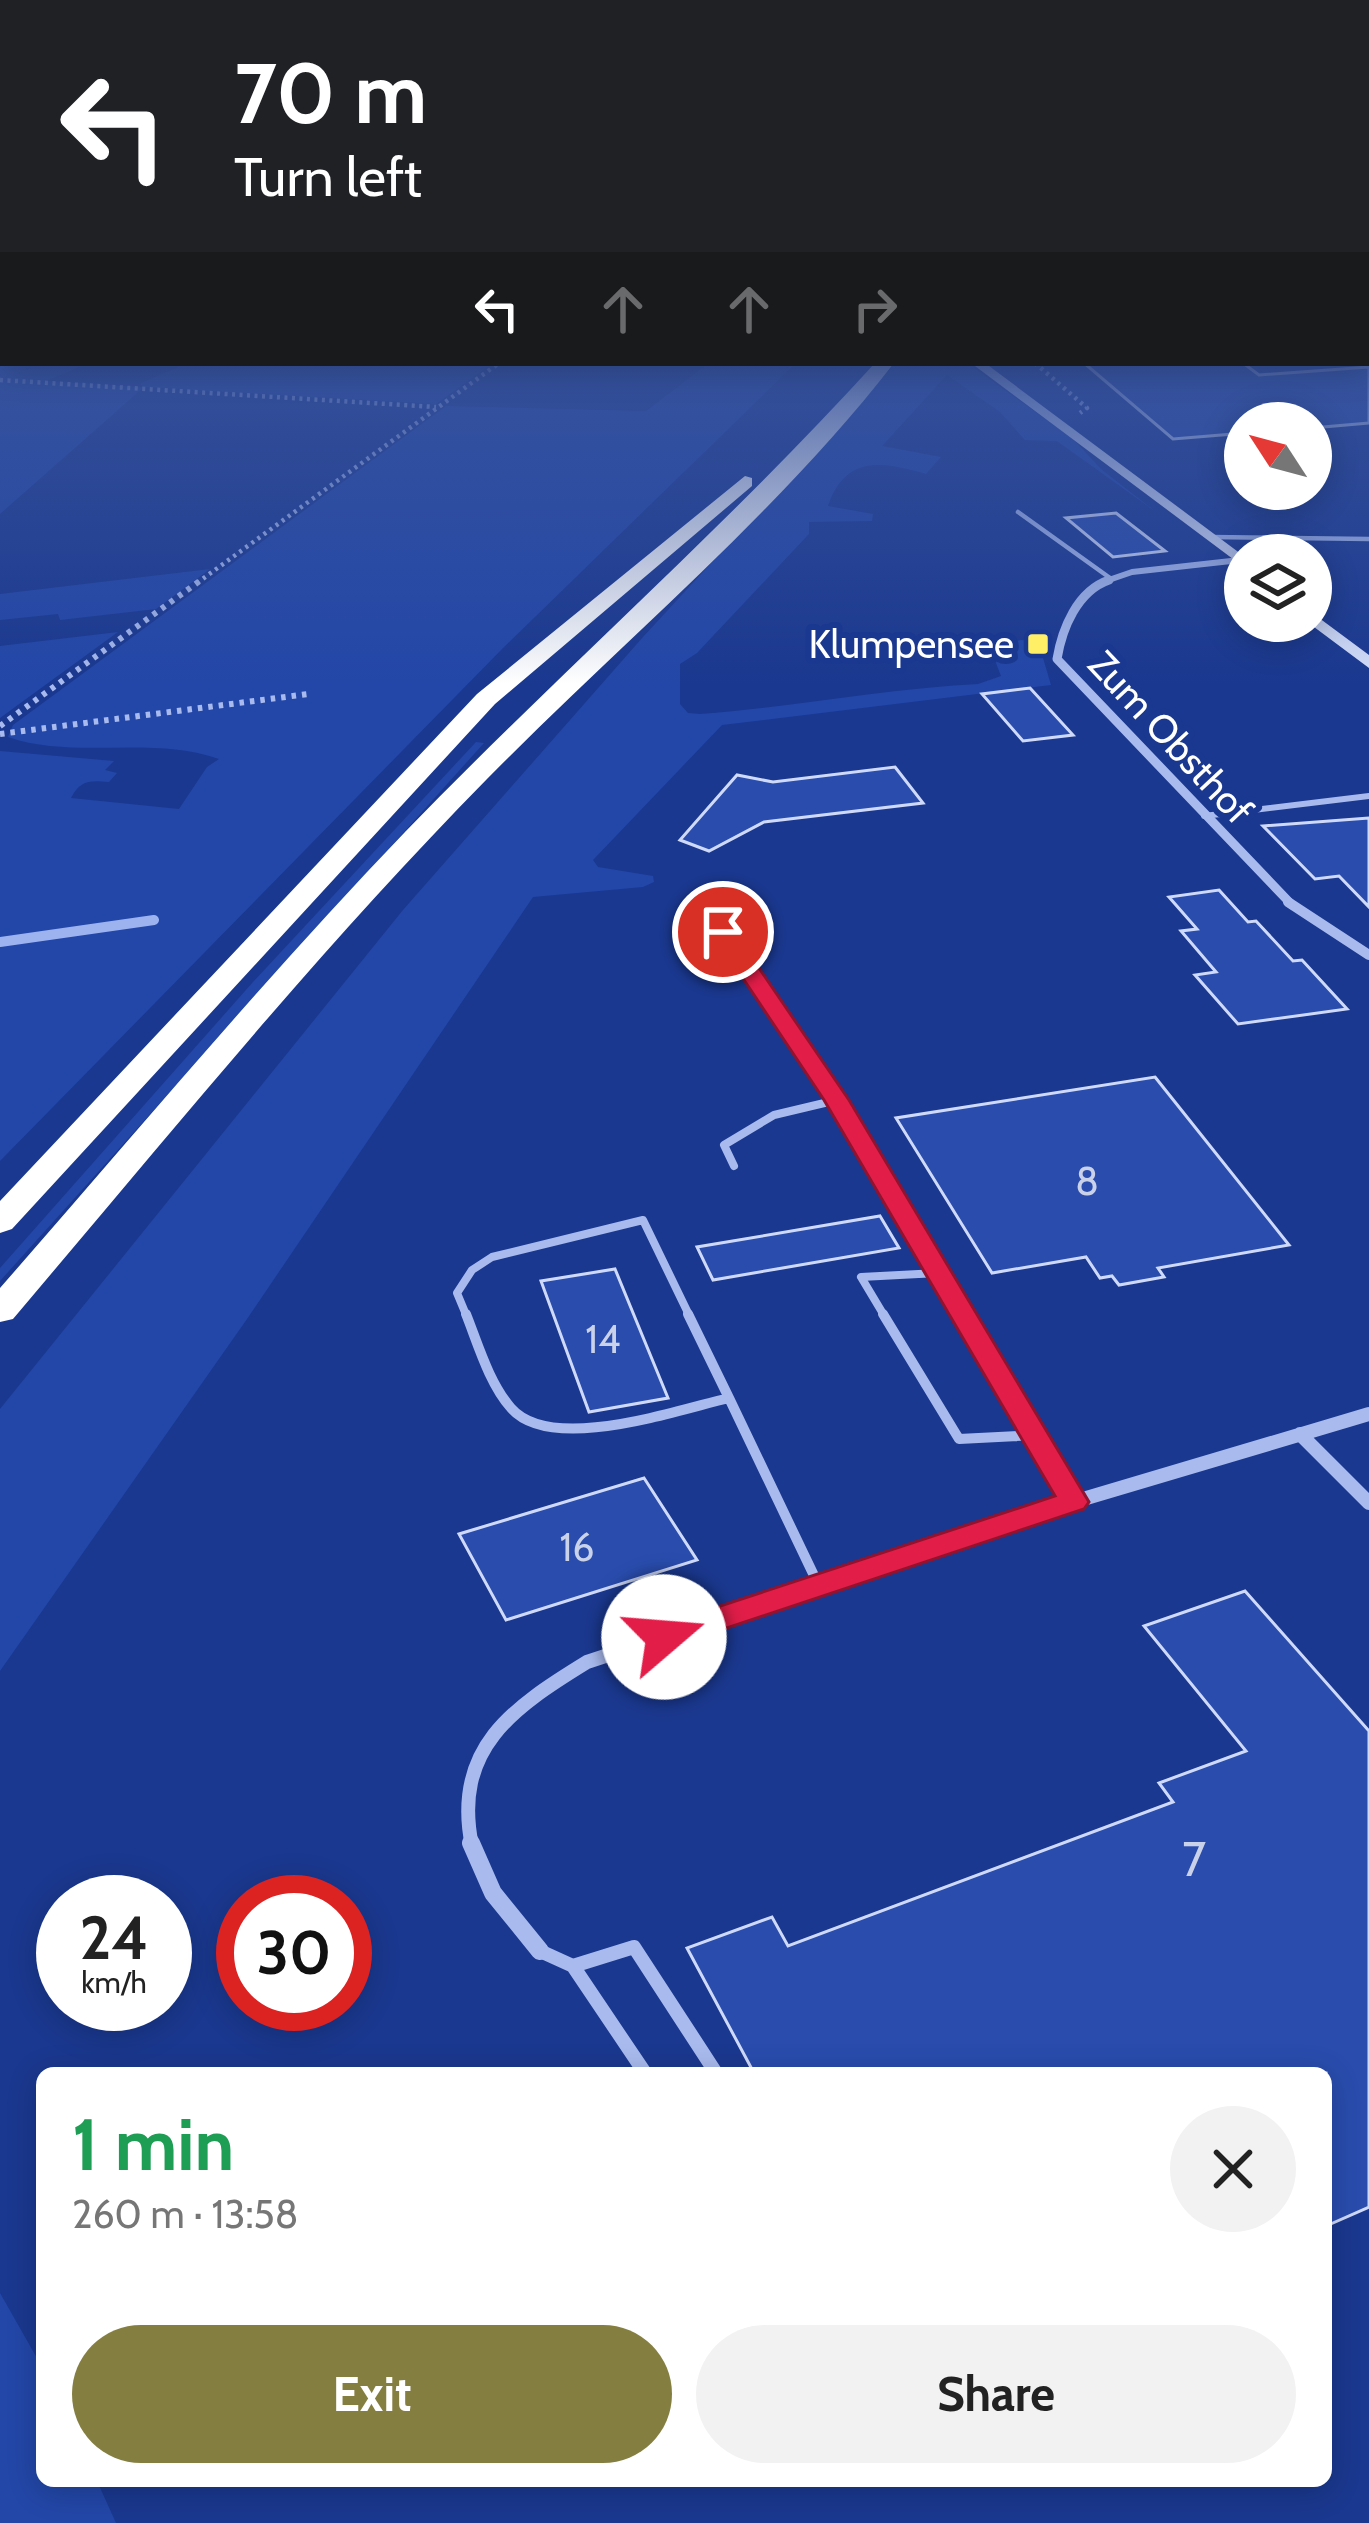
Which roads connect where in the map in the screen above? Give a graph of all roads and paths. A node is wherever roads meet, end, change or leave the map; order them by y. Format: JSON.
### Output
{"nodes":[{"id":1,"x":381,"y":449,"type":"edge"},
{"id":2,"x":776,"y":449,"type":"edge"},
{"id":3,"x":804,"y":449,"type":"edge"},
{"id":4,"x":1092,"y":449,"type":"edge"},
{"id":5,"x":1018,"y":512,"type":"dead end"},
{"id":6,"x":1210,"y":537,"type":"junction"},
{"id":7,"x":1369,"y":539,"type":"edge"},
{"id":8,"x":1224,"y":548,"type":"edge"},
{"id":9,"x":1224,"y":563,"type":"edge"},
{"id":10,"x":1110,"y":578,"type":"junction"},
{"id":11,"x":1332,"y":634,"type":"edge"},
{"id":12,"x":1369,"y":664,"type":"edge"},
{"id":13,"x":308,"y":694,"type":"dead end"},
{"id":14,"x":0,"y":730,"type":"edge"},
{"id":15,"x":1369,"y":796,"type":"edge"},
{"id":16,"x":1204,"y":816,"type":"junction"},
{"id":17,"x":723,"y":932,"type":"dead end"},
{"id":18,"x":1369,"y":955,"type":"edge"},
{"id":19,"x":837,"y":1100,"type":"junction"},
{"id":20,"x":734,"y":1166,"type":"dead end"},
{"id":21,"x":0,"y":1222,"type":"edge"},
{"id":22,"x":938,"y":1273,"type":"junction"},
{"id":23,"x":0,"y":1311,"type":"edge"},
{"id":24,"x":729,"y":1398,"type":"junction"},
{"id":25,"x":1369,"y":1414,"type":"edge"},
{"id":26,"x":1300,"y":1434,"type":"junction"},
{"id":27,"x":1035,"y":1435,"type":"junction"},
{"id":28,"x":1073,"y":1502,"type":"junction"},
{"id":29,"x":1369,"y":1503,"type":"edge"},
{"id":30,"x":819,"y":1586,"type":"junction"},
{"id":31,"x":540,"y":1951,"type":"joint"},
{"id":32,"x":573,"y":1966,"type":"junction"},
{"id":33,"x":641,"y":2067,"type":"edge"},
{"id":34,"x":712,"y":2067,"type":"edge"}],
"edges":[{"from":1,"to":14,"type":"path"},
{"from":2,"to":21,"type":"highway"},
{"from":3,"to":23,"type":"highway"},
{"from":4,"to":6,"type":"street"},
{"from":5,"to":10,"type":"lane"},
{"from":6,"to":7,"type":"lane"},
{"from":6,"to":8,"type":"street"},
{"from":9,"to":10,"type":"street","name":"Zum Obsthof"},
{"from":10,"to":16,"type":"street","name":"Zum Obsthof"},
{"from":11,"to":12,"type":"street"},
{"from":13,"to":14,"type":"path"},
{"from":15,"to":16,"type":"lane"},
{"from":16,"to":18,"type":"street","name":"Zum Obsthof"},
{"from":17,"to":19,"type":"lane"},
{"from":19,"to":20,"type":"lane"},
{"from":19,"to":22,"type":"lane"},
{"from":22,"to":27,"type":"lane"},
{"from":22,"to":27,"type":"lane"},
{"from":24,"to":24,"type":"lane"},
{"from":24,"to":30,"type":"lane"},
{"from":25,"to":26,"type":"street"},
{"from":26,"to":28,"type":"street"},
{"from":26,"to":29,"type":"street"},
{"from":27,"to":28,"type":"lane"},
{"from":28,"to":30,"type":"street"},
{"from":30,"to":31,"type":"street"},
{"from":31,"to":32,"type":"lane"},
{"from":32,"to":33,"type":"lane"},
{"from":32,"to":34,"type":"lane"}]}
